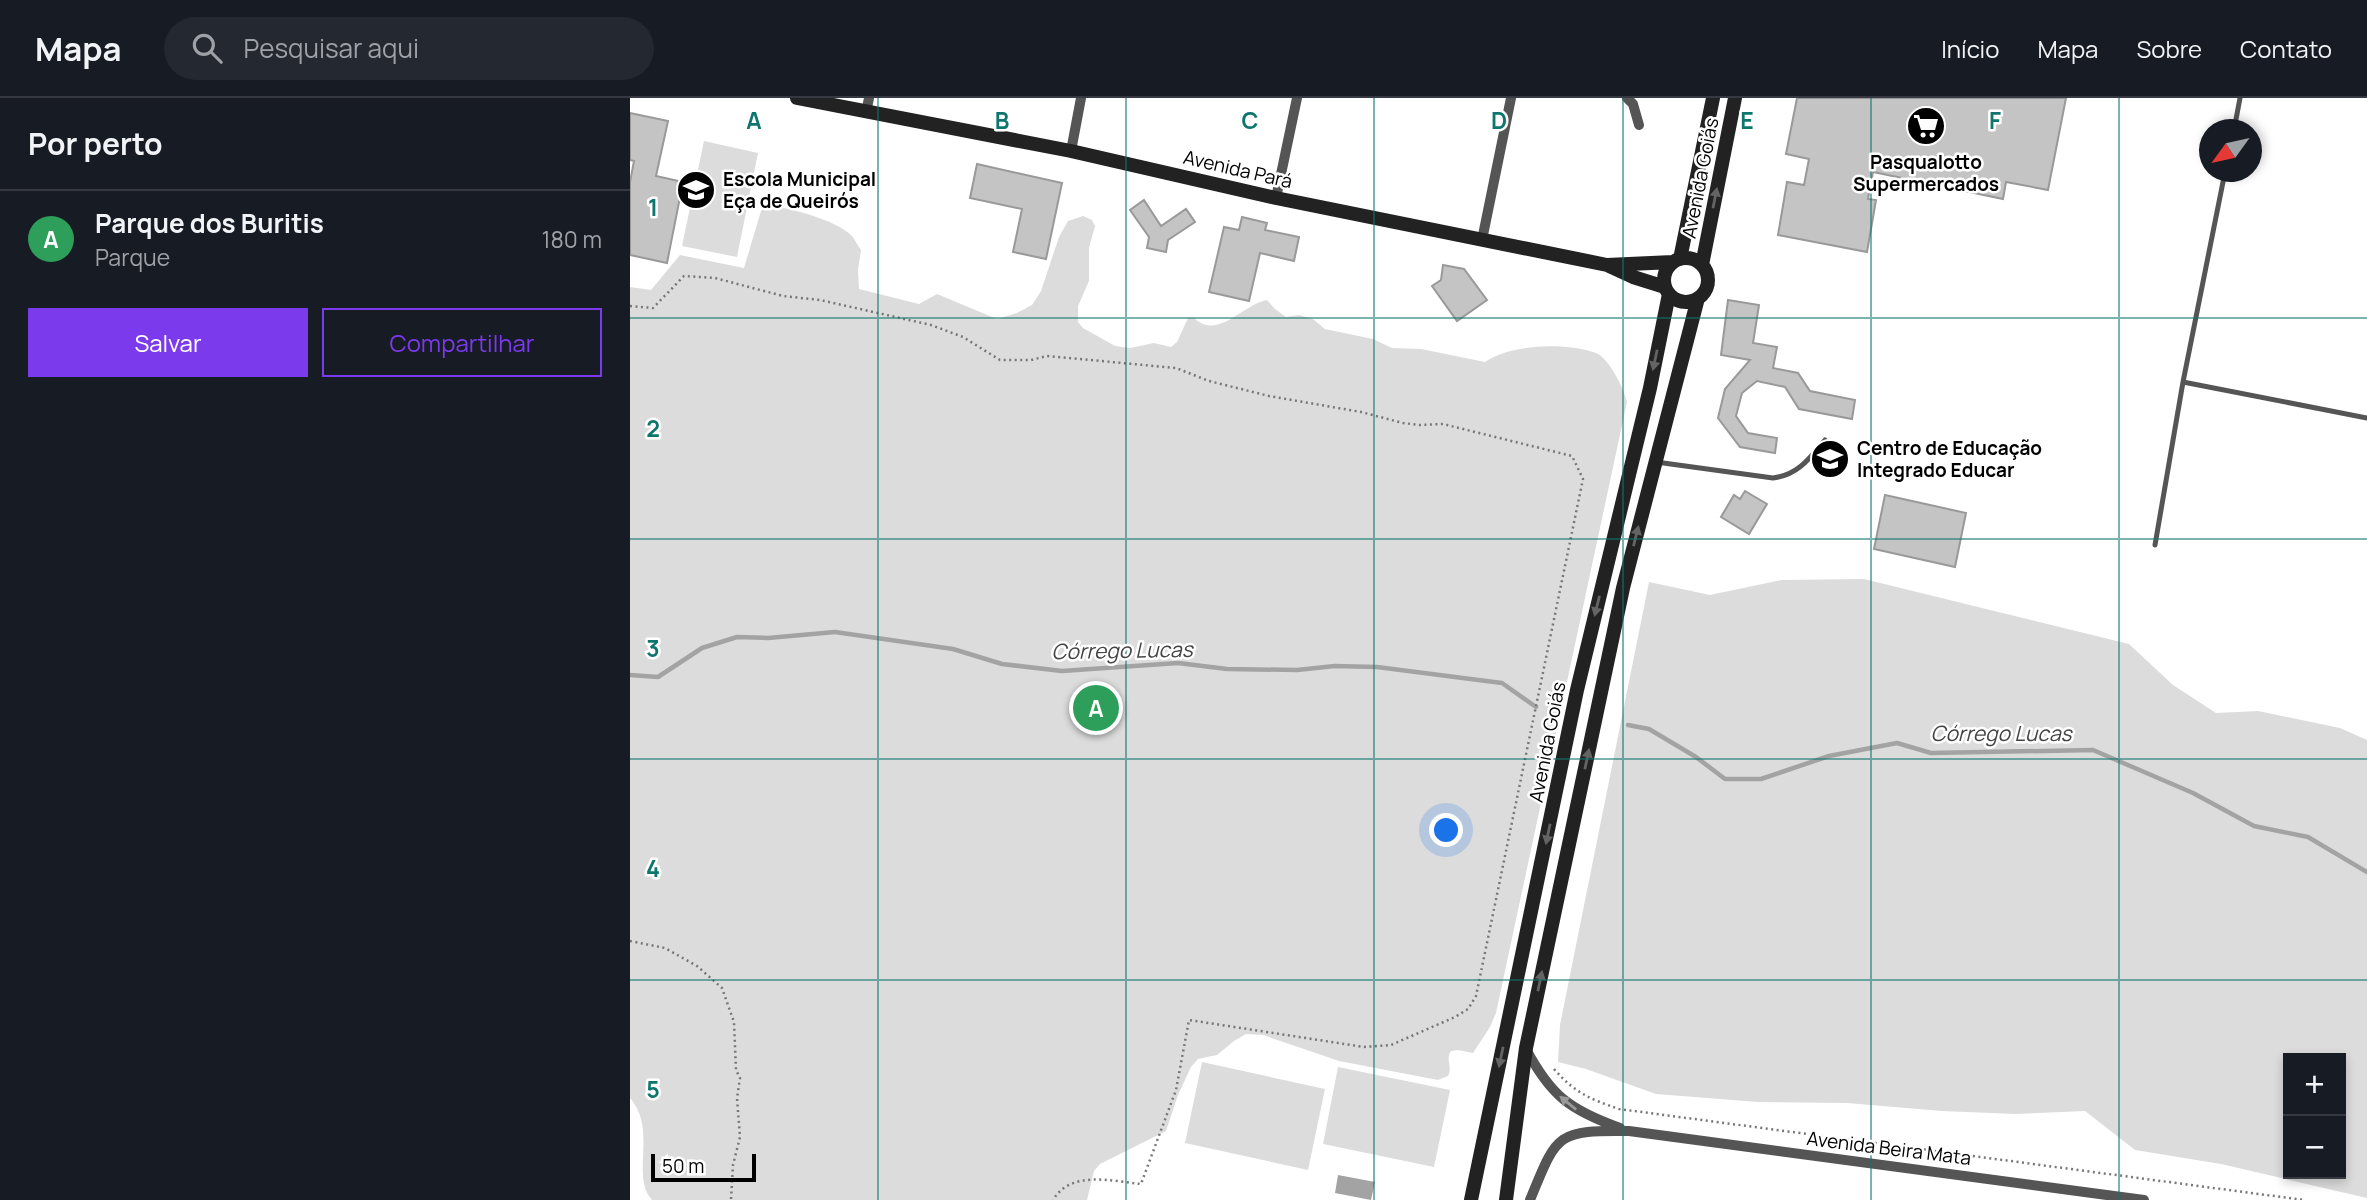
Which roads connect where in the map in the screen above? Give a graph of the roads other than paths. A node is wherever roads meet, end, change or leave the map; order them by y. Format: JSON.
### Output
{"nodes":[{"id":1,"x":797,"y":98,"type":"edge"},
{"id":2,"x":1082,"y":98,"type":"edge"},
{"id":3,"x":1297,"y":98,"type":"edge"},
{"id":4,"x":1511,"y":98,"type":"edge"},
{"id":5,"x":1628,"y":98,"type":"edge"},
{"id":6,"x":1713,"y":98,"type":"edge"},
{"id":7,"x":1735,"y":98,"type":"edge"},
{"id":8,"x":2240,"y":98,"type":"edge"},
{"id":9,"x":867,"y":105,"type":"edge"},
{"id":10,"x":2236,"y":119,"type":"edge"},
{"id":11,"x":1639,"y":125,"type":"dead end"},
{"id":12,"x":1071,"y":151,"type":"junction"},
{"id":13,"x":2223,"y":182,"type":"edge"},
{"id":14,"x":1276,"y":198,"type":"junction"},
{"id":15,"x":1482,"y":240,"type":"junction"},
{"id":16,"x":1676,"y":260,"type":"junction"},
{"id":17,"x":1607,"y":265,"type":"junction"},
{"id":18,"x":1702,"y":265,"type":"junction"},
{"id":19,"x":1667,"y":290,"type":"junction"},
{"id":20,"x":1698,"y":298,"type":"junction"},
{"id":21,"x":2183,"y":382,"type":"junction"},
{"id":22,"x":2367,"y":418,"type":"edge"},
{"id":23,"x":1825,"y":440,"type":"dead end"},
{"id":24,"x":1655,"y":462,"type":"junction"},
{"id":25,"x":2155,"y":545,"type":"dead end"},
{"id":26,"x":1526,"y":1048,"type":"junction"},
{"id":27,"x":1629,"y":1131,"type":"junction"},
{"id":28,"x":1471,"y":1200,"type":"edge"},
{"id":29,"x":1506,"y":1200,"type":"edge"},
{"id":30,"x":1530,"y":1200,"type":"edge"},
{"id":31,"x":2144,"y":1200,"type":"edge"}],
"edges":[{"from":1,"to":9,"type":"main road","name":"Avenida Pará"},
{"from":2,"to":12,"type":"street"},
{"from":3,"to":14,"type":"street"},
{"from":4,"to":15,"type":"street"},
{"from":5,"to":11,"type":"street"},
{"from":6,"to":16,"type":"main road","name":"Avenida Goiás"},
{"from":18,"to":7,"type":"main road","name":"Avenida Goiás","one_way":true},
{"from":8,"to":10,"type":"lane"},
{"from":9,"to":12,"type":"main road","name":"Avenida Pará"},
{"from":12,"to":14,"type":"main road","name":"Avenida Pará"},
{"from":13,"to":21,"type":"lane"},
{"from":14,"to":15,"type":"main road","name":"Avenida Pará"},
{"from":15,"to":17,"type":"main road","name":"Avenida Pará"},
{"from":16,"to":17,"type":"main road","name":"Avenida Pará"},
{"from":16,"to":18,"type":"main road"},
{"from":16,"to":19,"type":"main road"},
{"from":17,"to":19,"type":"main road"},
{"from":18,"to":20,"type":"main road"},
{"from":19,"to":20,"type":"main road"},
{"from":19,"to":28,"type":"main road","name":"Avenida Goiás","one_way":true},
{"from":20,"to":24,"type":"main road"},
{"from":21,"to":22,"type":"lane"},
{"from":21,"to":25,"type":"lane"},
{"from":23,"to":24,"type":"lane"},
{"from":26,"to":24,"type":"main road","one_way":true},
{"from":27,"to":26,"type":"street","name":"Avenida Beira Mata","one_way":true},
{"from":26,"to":29,"type":"main road"},
{"from":27,"to":30,"type":"street","name":"Avenida Beira Mata"},
{"from":27,"to":31,"type":"street","name":"Avenida Beira Mata"}]}
